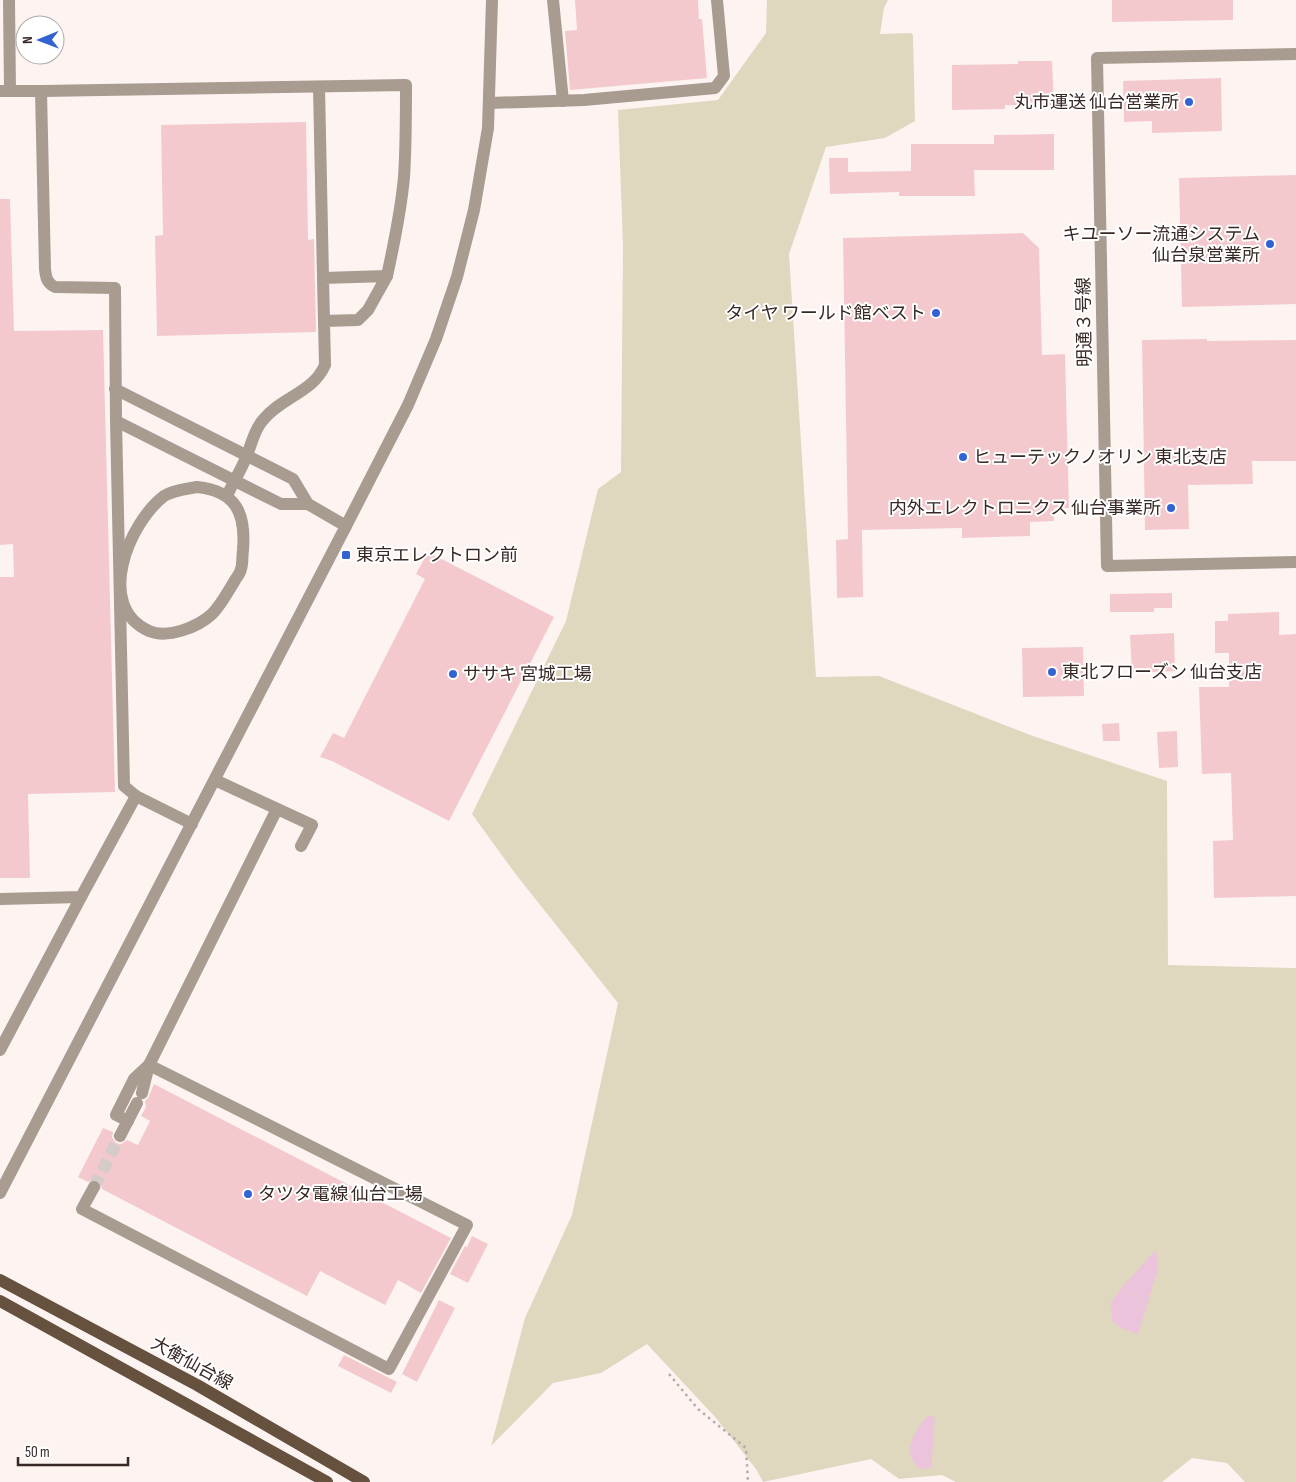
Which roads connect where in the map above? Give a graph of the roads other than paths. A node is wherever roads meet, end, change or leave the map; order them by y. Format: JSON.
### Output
{"nodes":[{"id":1,"x":9,"y":0,"type":"edge"},
{"id":2,"x":492,"y":0,"type":"edge"},
{"id":3,"x":553,"y":0,"type":"edge"},
{"id":4,"x":717,"y":0,"type":"edge"},
{"id":5,"x":1296,"y":54,"type":"edge"},
{"id":6,"x":319,"y":87,"type":"junction"},
{"id":7,"x":5,"y":91,"type":"edge"},
{"id":8,"x":40,"y":91,"type":"junction"},
{"id":9,"x":563,"y":101,"type":"junction"},
{"id":10,"x":489,"y":103,"type":"junction"},
{"id":11,"x":386,"y":276,"type":"junction"},
{"id":12,"x":323,"y":278,"type":"junction"},
{"id":13,"x":324,"y":321,"type":"junction"},
{"id":14,"x":115,"y":389,"type":"junction"},
{"id":15,"x":116,"y":421,"type":"junction"},
{"id":16,"x":247,"y":456,"type":"junction"},
{"id":17,"x":234,"y":480,"type":"junction"},
{"id":18,"x":228,"y":496,"type":"junction"},
{"id":19,"x":308,"y":504,"type":"junction"},
{"id":20,"x":346,"y":526,"type":"junction"},
{"id":21,"x":1296,"y":562,"type":"edge"},
{"id":22,"x":120,"y":582,"type":"junction"},
{"id":23,"x":214,"y":780,"type":"junction"},
{"id":24,"x":136,"y":796,"type":"junction"},
{"id":25,"x":277,"y":809,"type":"junction"},
{"id":26,"x":192,"y":824,"type":"junction"},
{"id":27,"x":301,"y":846,"type":"dead end"},
{"id":28,"x":81,"y":897,"type":"junction"},
{"id":29,"x":0,"y":899,"type":"edge"},
{"id":30,"x":0,"y":1050,"type":"edge"},
{"id":31,"x":149,"y":1065,"type":"junction"},
{"id":32,"x":128,"y":1121,"type":"junction"},
{"id":33,"x":120,"y":1136,"type":"tunnel mouth"},
{"id":34,"x":94,"y":1187,"type":"tunnel mouth"},
{"id":35,"x":0,"y":1193,"type":"edge"},
{"id":36,"x":0,"y":1280,"type":"edge"},
{"id":37,"x":0,"y":1301,"type":"edge"},
{"id":38,"x":327,"y":1482,"type":"edge"},
{"id":39,"x":364,"y":1482,"type":"edge"}],
"edges":[{"from":1,"to":7,"type":"street"},
{"from":2,"to":10,"type":"street"},
{"from":3,"to":9,"type":"street"},
{"from":4,"to":9,"type":"street"},
{"from":5,"to":21,"type":"street","name":"明通３号線"},
{"from":6,"to":8,"type":"street"},
{"from":6,"to":11,"type":"street"},
{"from":6,"to":12,"type":"street"},
{"from":7,"to":8,"type":"street"},
{"from":8,"to":14,"type":"street"},
{"from":9,"to":10,"type":"street"},
{"from":10,"to":20,"type":"street"},
{"from":11,"to":12,"type":"street"},
{"from":11,"to":13,"type":"street"},
{"from":12,"to":13,"type":"street"},
{"from":13,"to":16,"type":"street"},
{"from":14,"to":15,"type":"street"},
{"from":14,"to":16,"type":"street"},
{"from":15,"to":17,"type":"street"},
{"from":15,"to":22,"type":"street"},
{"from":16,"to":17,"type":"street"},
{"from":16,"to":19,"type":"street"},
{"from":17,"to":18,"type":"street"},
{"from":17,"to":19,"type":"street"},
{"from":18,"to":22,"type":"street"},
{"from":18,"to":22,"type":"street"},
{"from":19,"to":20,"type":"street"},
{"from":20,"to":23,"type":"street"},
{"from":22,"to":24,"type":"street"},
{"from":23,"to":25,"type":"street"},
{"from":23,"to":26,"type":"street"},
{"from":24,"to":26,"type":"street"},
{"from":24,"to":28,"type":"street"},
{"from":25,"to":27,"type":"street"},
{"from":25,"to":31,"type":"street"},
{"from":26,"to":35,"type":"street"},
{"from":28,"to":29,"type":"street"},
{"from":28,"to":30,"type":"street"},
{"from":31,"to":32,"type":"street"},
{"from":31,"to":32,"type":"street"},
{"from":31,"to":34,"type":"street"},
{"from":32,"to":33,"type":"street"},
{"from":36,"to":39,"type":"main road","name":"大衡仙台線"},
{"from":37,"to":38,"type":"main road"}]}
